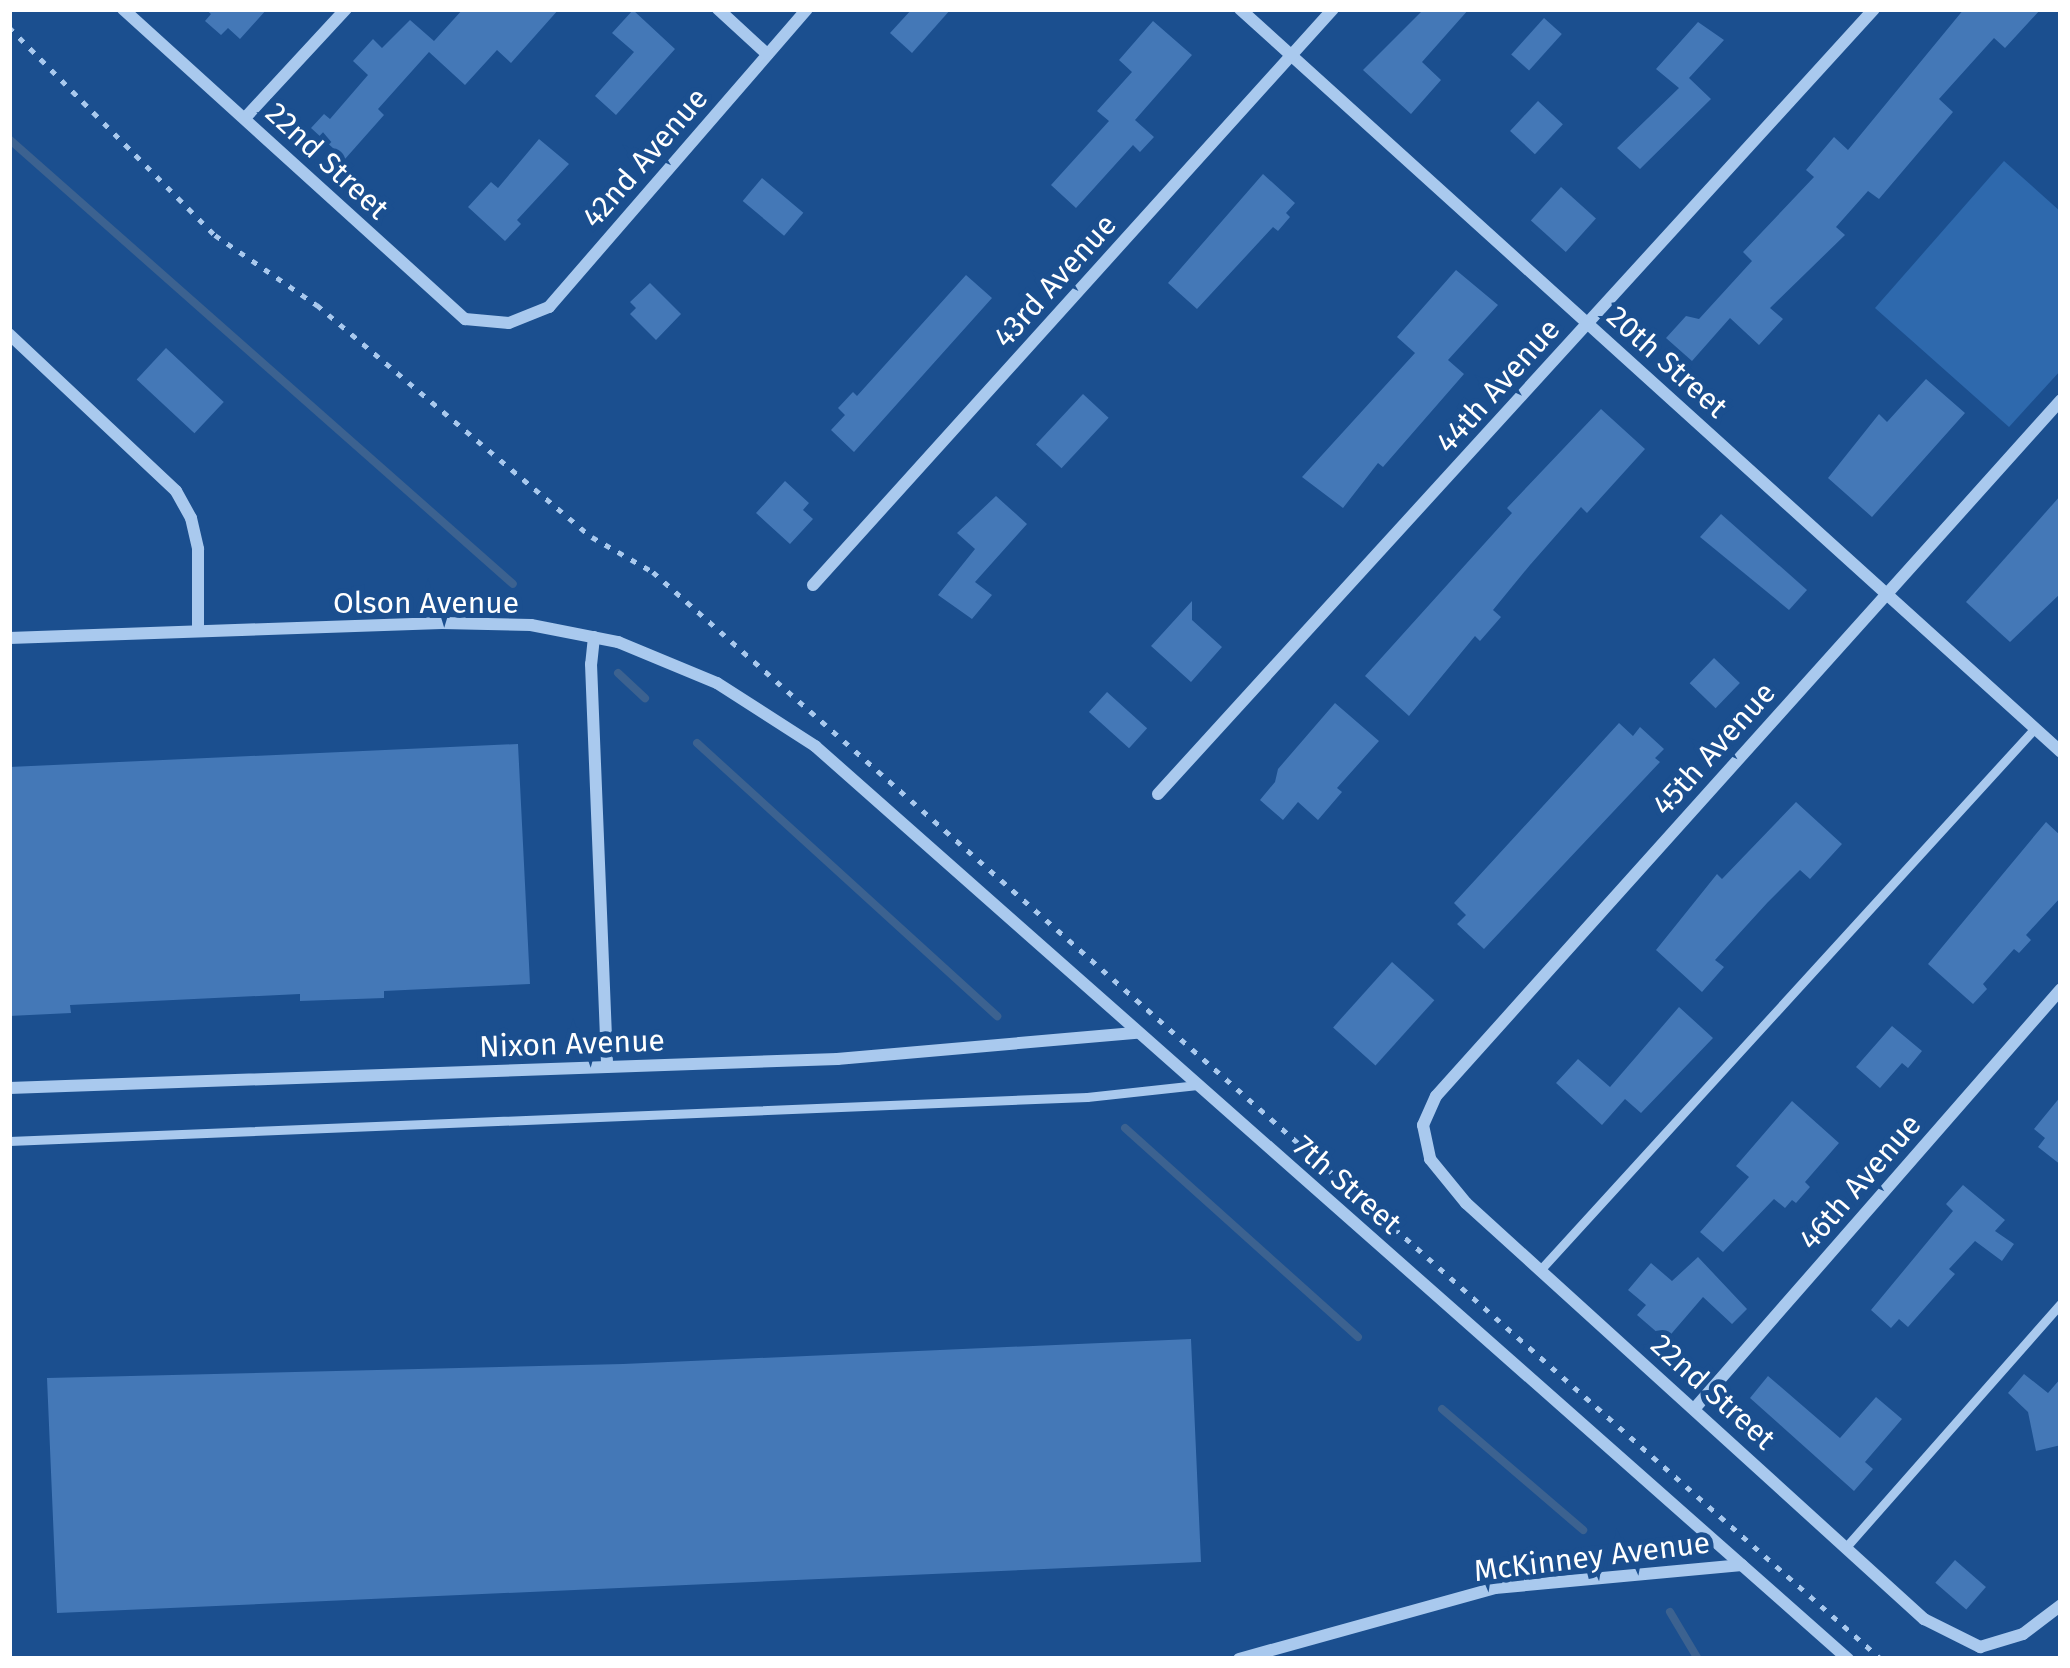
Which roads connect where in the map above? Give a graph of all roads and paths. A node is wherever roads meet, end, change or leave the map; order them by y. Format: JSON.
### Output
{"nodes":[{"id":1,"x":123,"y":9,"type":"edge"},
{"id":2,"x":346,"y":9,"type":"edge"},
{"id":3,"x":718,"y":9,"type":"edge"},
{"id":4,"x":807,"y":9,"type":"edge"},
{"id":5,"x":1240,"y":9,"type":"edge"},
{"id":6,"x":1333,"y":9,"type":"edge"},
{"id":7,"x":1874,"y":9,"type":"edge"},
{"id":8,"x":766,"y":54,"type":"junction"},
{"id":9,"x":1291,"y":56,"type":"junction"},
{"id":10,"x":245,"y":118,"type":"junction"},
{"id":11,"x":509,"y":323,"type":"joint"},
{"id":12,"x":1588,"y":323,"type":"junction"},
{"id":13,"x":9,"y":334,"type":"edge"},
{"id":14,"x":2061,"y":400,"type":"edge"},
{"id":15,"x":813,"y":585,"type":"dead end"},
{"id":16,"x":1886,"y":592,"type":"junction"},
{"id":17,"x":198,"y":631,"type":"junction"},
{"id":18,"x":595,"y":637,"type":"junction"},
{"id":19,"x":9,"y":638,"type":"edge"},
{"id":20,"x":2035,"y":728,"type":"junction"},
{"id":21,"x":815,"y":746,"type":"joint"},
{"id":22,"x":2061,"y":752,"type":"edge"},
{"id":23,"x":1158,"y":794,"type":"dead end"},
{"id":24,"x":2061,"y":988,"type":"edge"},
{"id":25,"x":1137,"y":1033,"type":"junction"},
{"id":26,"x":608,"y":1067,"type":"junction"},
{"id":27,"x":1197,"y":1085,"type":"junction"},
{"id":28,"x":9,"y":1088,"type":"edge"},
{"id":29,"x":1425,"y":1140,"type":"joint"},
{"id":30,"x":9,"y":1141,"type":"edge"},
{"id":31,"x":1541,"y":1270,"type":"junction"},
{"id":32,"x":2061,"y":1303,"type":"edge"},
{"id":33,"x":1695,"y":1408,"type":"junction"},
{"id":34,"x":1846,"y":1547,"type":"junction"},
{"id":35,"x":1743,"y":1565,"type":"junction"},
{"id":36,"x":2061,"y":1605,"type":"edge"},
{"id":37,"x":1240,"y":1659,"type":"edge"},
{"id":38,"x":1848,"y":1659,"type":"edge"}],
"edges":[{"from":1,"to":10,"type":"street","name":"22nd Street"},
{"from":2,"to":10,"type":"street"},
{"from":3,"to":8,"type":"street"},
{"from":4,"to":8,"type":"street","name":"42nd Avenue"},
{"from":5,"to":9,"type":"street","name":"20th Street"},
{"from":6,"to":9,"type":"street","name":"43rd Avenue"},
{"from":7,"to":12,"type":"street","name":"44th Avenue"},
{"from":8,"to":11,"type":"street","name":"42nd Avenue"},
{"from":9,"to":12,"type":"street","name":"20th Street"},
{"from":9,"to":15,"type":"street","name":"43rd Avenue"},
{"from":10,"to":11,"type":"street","name":"22nd Street"},
{"from":12,"to":16,"type":"street","name":"20th Street"},
{"from":12,"to":23,"type":"street","name":"44th Avenue"},
{"from":13,"to":17,"type":"street"},
{"from":14,"to":16,"type":"street","name":"45th Avenue"},
{"from":16,"to":20,"type":"street","name":"20th Street"},
{"from":16,"to":29,"type":"street","name":"45th Avenue"},
{"from":17,"to":18,"type":"street","name":"Olson Avenue"},
{"from":17,"to":19,"type":"street","name":"Olson Avenue"},
{"from":18,"to":21,"type":"street","name":"Olson Avenue"},
{"from":18,"to":26,"type":"street"},
{"from":20,"to":22,"type":"street","name":"20th Street"},
{"from":20,"to":31,"type":"lane"},
{"from":21,"to":25,"type":"street","name":"7th Street"},
{"from":24,"to":33,"type":"street","name":"46th Avenue"},
{"from":25,"to":26,"type":"street","name":"Nixon Avenue"},
{"from":25,"to":27,"type":"street","name":"7th Street"},
{"from":26,"to":28,"type":"street","name":"Nixon Avenue"},
{"from":27,"to":30,"type":"lane"},
{"from":27,"to":35,"type":"street","name":"7th Street"},
{"from":29,"to":31,"type":"street","name":"22nd Street"},
{"from":31,"to":33,"type":"street","name":"22nd Street"},
{"from":32,"to":34,"type":"lane"},
{"from":33,"to":34,"type":"street","name":"22nd Street"},
{"from":34,"to":36,"type":"street","name":"22nd Street"},
{"from":35,"to":37,"type":"street","name":"McKinney Avenue"},
{"from":35,"to":38,"type":"street","name":"7th Street"}]}
